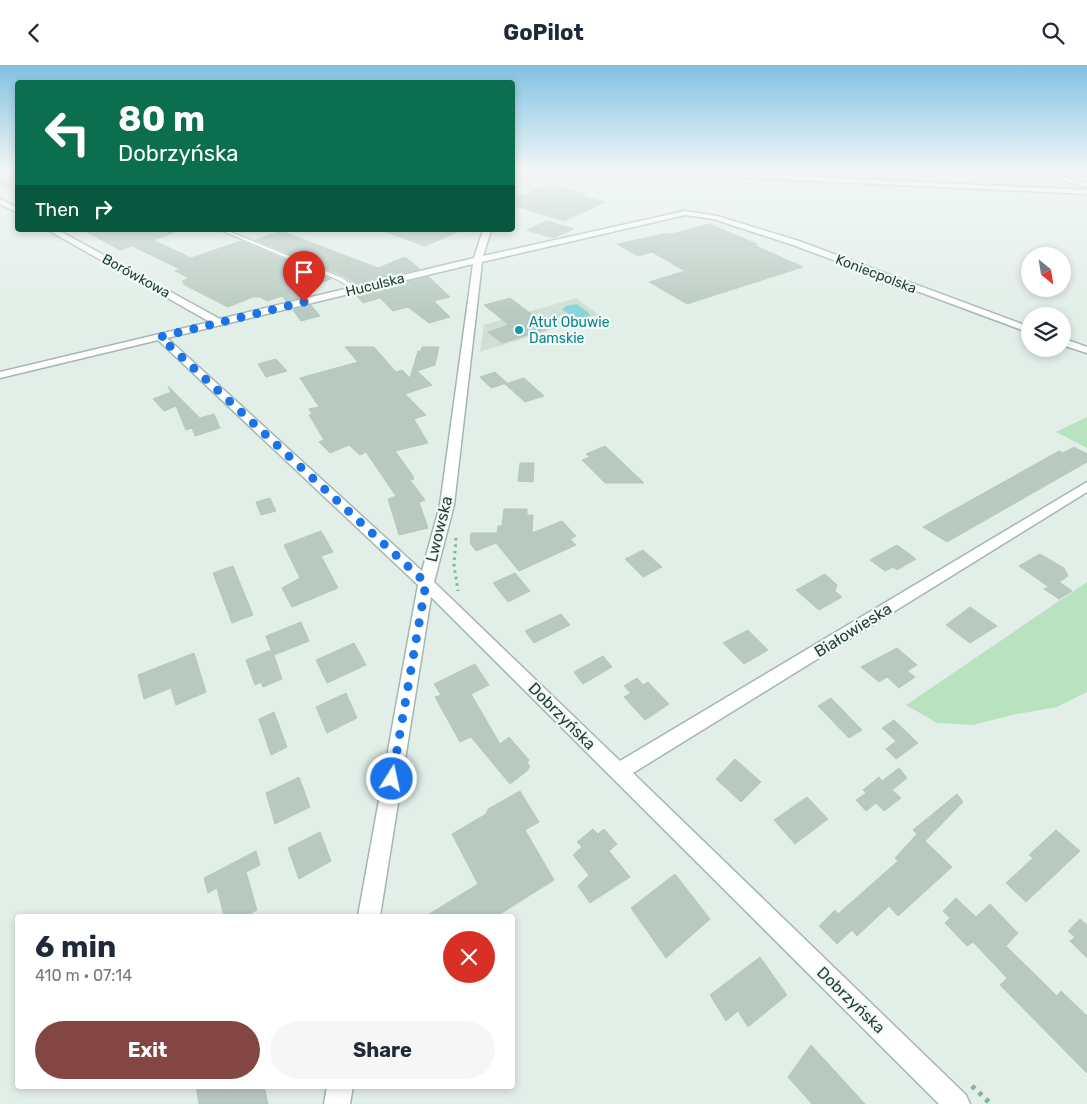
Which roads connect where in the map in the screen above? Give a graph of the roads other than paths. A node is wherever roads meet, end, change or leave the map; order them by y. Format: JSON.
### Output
{"nodes":[{"id":1,"x":650,"y":220,"type":"edge"},
{"id":2,"x":723,"y":220,"type":"edge"},
{"id":3,"x":56,"y":232,"type":"edge"},
{"id":4,"x":227,"y":232,"type":"edge"},
{"id":5,"x":486,"y":232,"type":"edge"},
{"id":6,"x":478,"y":260,"type":"junction"},
{"id":7,"x":357,"y":289,"type":"junction"},
{"id":8,"x":220,"y":323,"type":"junction"},
{"id":9,"x":1021,"y":327,"type":"edge"},
{"id":10,"x":160,"y":337,"type":"junction"},
{"id":11,"x":1071,"y":344,"type":"edge"},
{"id":12,"x":1087,"y":350,"type":"edge"},
{"id":13,"x":0,"y":375,"type":"edge"},
{"id":14,"x":1087,"y":486,"type":"edge"},
{"id":15,"x":426,"y":583,"type":"junction"},
{"id":16,"x":618,"y":772,"type":"junction"},
{"id":17,"x":369,"y":914,"type":"edge"},
{"id":18,"x":340,"y":1089,"type":"edge"},
{"id":19,"x":337,"y":1104,"type":"edge"},
{"id":20,"x":957,"y":1104,"type":"edge"}],
"edges":[{"from":1,"to":6,"type":"street","name":"Huculska"},
{"from":2,"to":9,"type":"street","name":"Koniecpolska"},
{"from":3,"to":8,"type":"street","name":"Borówkowa"},
{"from":4,"to":7,"type":"lane"},
{"from":5,"to":6,"type":"street","name":"Lwowska"},
{"from":6,"to":7,"type":"street","name":"Huculska"},
{"from":6,"to":15,"type":"street","name":"Lwowska"},
{"from":7,"to":8,"type":"street","name":"Huculska"},
{"from":8,"to":10,"type":"street","name":"Huculska"},
{"from":10,"to":13,"type":"street","name":"Huculska"},
{"from":10,"to":15,"type":"street","name":"Dobrzyńska"},
{"from":11,"to":12,"type":"street"},
{"from":14,"to":16,"type":"street","name":"Białowieska"},
{"from":15,"to":16,"type":"street","name":"Dobrzyńska"},
{"from":15,"to":17,"type":"street","name":"Lwowska"},
{"from":16,"to":20,"type":"street","name":"Dobrzyńska"},
{"from":18,"to":19,"type":"street"}]}
